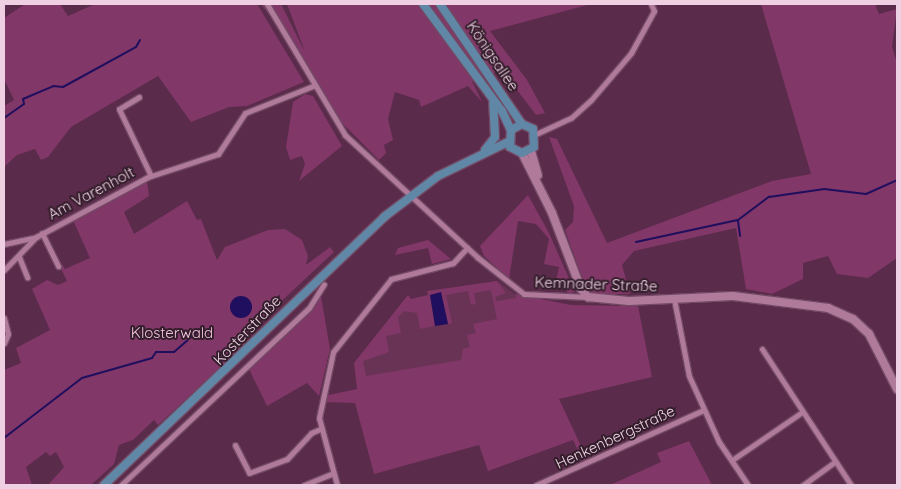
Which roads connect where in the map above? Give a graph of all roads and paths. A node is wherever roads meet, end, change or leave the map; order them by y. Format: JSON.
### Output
{"nodes":[{"id":1,"x":267,"y":4,"type":"edge"},
{"id":2,"x":423,"y":4,"type":"edge"},
{"id":3,"x":440,"y":4,"type":"edge"},
{"id":4,"x":651,"y":4,"type":"edge"},
{"id":5,"x":313,"y":86,"type":"junction"},
{"id":6,"x":139,"y":97,"type":"dead end"},
{"id":7,"x":492,"y":99,"type":"junction"},
{"id":8,"x":522,"y":124,"type":"junction"},
{"id":9,"x":511,"y":130,"type":"junction"},
{"id":10,"x":536,"y":134,"type":"junction"},
{"id":11,"x":509,"y":144,"type":"junction"},
{"id":12,"x":484,"y":151,"type":"junction"},
{"id":13,"x":531,"y":151,"type":"junction"},
{"id":14,"x":522,"y":153,"type":"junction"},
{"id":15,"x":462,"y":162,"type":"junction"},
{"id":16,"x":151,"y":176,"type":"junction"},
{"id":17,"x":541,"y":187,"type":"junction"},
{"id":18,"x":411,"y":196,"type":"junction"},
{"id":19,"x":42,"y":233,"type":"junction"},
{"id":20,"x":36,"y":237,"type":"junction"},
{"id":21,"x":4,"y":244,"type":"edge"},
{"id":22,"x":467,"y":248,"type":"junction"},
{"id":23,"x":19,"y":257,"type":"junction"},
{"id":24,"x":58,"y":266,"type":"dead end"},
{"id":25,"x":4,"y":270,"type":"edge"},
{"id":26,"x":27,"y":277,"type":"dead end"},
{"id":27,"x":324,"y":284,"type":"dead end"},
{"id":28,"x":588,"y":297,"type":"junction"},
{"id":29,"x":674,"y":299,"type":"junction"},
{"id":30,"x":4,"y":318,"type":"edge"},
{"id":31,"x":4,"y":343,"type":"edge"},
{"id":32,"x":762,"y":349,"type":"dead end"},
{"id":33,"x":897,"y":389,"type":"edge"},
{"id":34,"x":704,"y":410,"type":"junction"},
{"id":35,"x":802,"y":412,"type":"junction"},
{"id":36,"x":320,"y":429,"type":"junction"},
{"id":37,"x":235,"y":445,"type":"dead end"},
{"id":38,"x":732,"y":460,"type":"junction"},
{"id":39,"x":834,"y":462,"type":"junction"},
{"id":40,"x":332,"y":473,"type":"junction"},
{"id":41,"x":104,"y":485,"type":"edge"},
{"id":42,"x":121,"y":485,"type":"edge"},
{"id":43,"x":304,"y":485,"type":"edge"},
{"id":44,"x":336,"y":485,"type":"edge"},
{"id":45,"x":536,"y":485,"type":"edge"},
{"id":46,"x":748,"y":485,"type":"edge"},
{"id":47,"x":804,"y":485,"type":"edge"},
{"id":48,"x":851,"y":485,"type":"edge"}],
"edges":[{"from":1,"to":5,"type":"street","name":"Kemnader Straße"},
{"from":2,"to":7,"type":"main road","name":"Königsallee"},
{"from":3,"to":8,"type":"main road","name":"Königsallee"},
{"from":4,"to":10,"type":"street"},
{"from":5,"to":16,"type":"street","name":"Am Varenholt"},
{"from":5,"to":18,"type":"street","name":"Kemnader Straße"},
{"from":6,"to":16,"type":"street","name":"Am Varenholt"},
{"from":7,"to":9,"type":"main road","name":"Königsallee"},
{"from":7,"to":12,"type":"main road","name":"Königsallee"},
{"from":8,"to":9,"type":"main road"},
{"from":8,"to":10,"type":"main road","name":"Königsallee"},
{"from":9,"to":11,"type":"main road"},
{"from":10,"to":13,"type":"main road"},
{"from":11,"to":12,"type":"main road"},
{"from":11,"to":14,"type":"main road"},
{"from":11,"to":15,"type":"main road"},
{"from":12,"to":15,"type":"main road"},
{"from":13,"to":14,"type":"main road"},
{"from":13,"to":17,"type":"main road"},
{"from":14,"to":17,"type":"main road"},
{"from":15,"to":18,"type":"main road","name":"Kosterstraße"},
{"from":16,"to":19,"type":"street","name":"Am Varenholt"},
{"from":17,"to":28,"type":"main road"},
{"from":18,"to":22,"type":"street","name":"Kemnader Straße"},
{"from":18,"to":41,"type":"main road","name":"Kosterstraße"},
{"from":19,"to":20,"type":"street","name":"Am Varenholt"},
{"from":19,"to":24,"type":"street","name":"Am Varenholt"},
{"from":20,"to":21,"type":"street","name":"Am Varenholt"},
{"from":20,"to":23,"type":"street","name":"Am Varenholt"},
{"from":22,"to":28,"type":"street","name":"Kemnader Straße"},
{"from":22,"to":36,"type":"street"},
{"from":23,"to":25,"type":"street","name":"Am Varenholt"},
{"from":23,"to":26,"type":"street"},
{"from":27,"to":42,"type":"street","name":"Kosterstraße"},
{"from":28,"to":29,"type":"main road","name":"Kemnader Straße"},
{"from":29,"to":33,"type":"main road","name":"Kemnader Straße"},
{"from":29,"to":34,"type":"street"},
{"from":30,"to":31,"type":"street"},
{"from":32,"to":35,"type":"street"},
{"from":34,"to":38,"type":"street"},
{"from":34,"to":45,"type":"street","name":"Henkenbergstraße"},
{"from":35,"to":38,"type":"street"},
{"from":35,"to":39,"type":"street"},
{"from":36,"to":37,"type":"street"},
{"from":36,"to":40,"type":"street"},
{"from":38,"to":46,"type":"street"},
{"from":39,"to":47,"type":"street"},
{"from":39,"to":48,"type":"street"},
{"from":40,"to":43,"type":"street"},
{"from":40,"to":44,"type":"street"}]}
